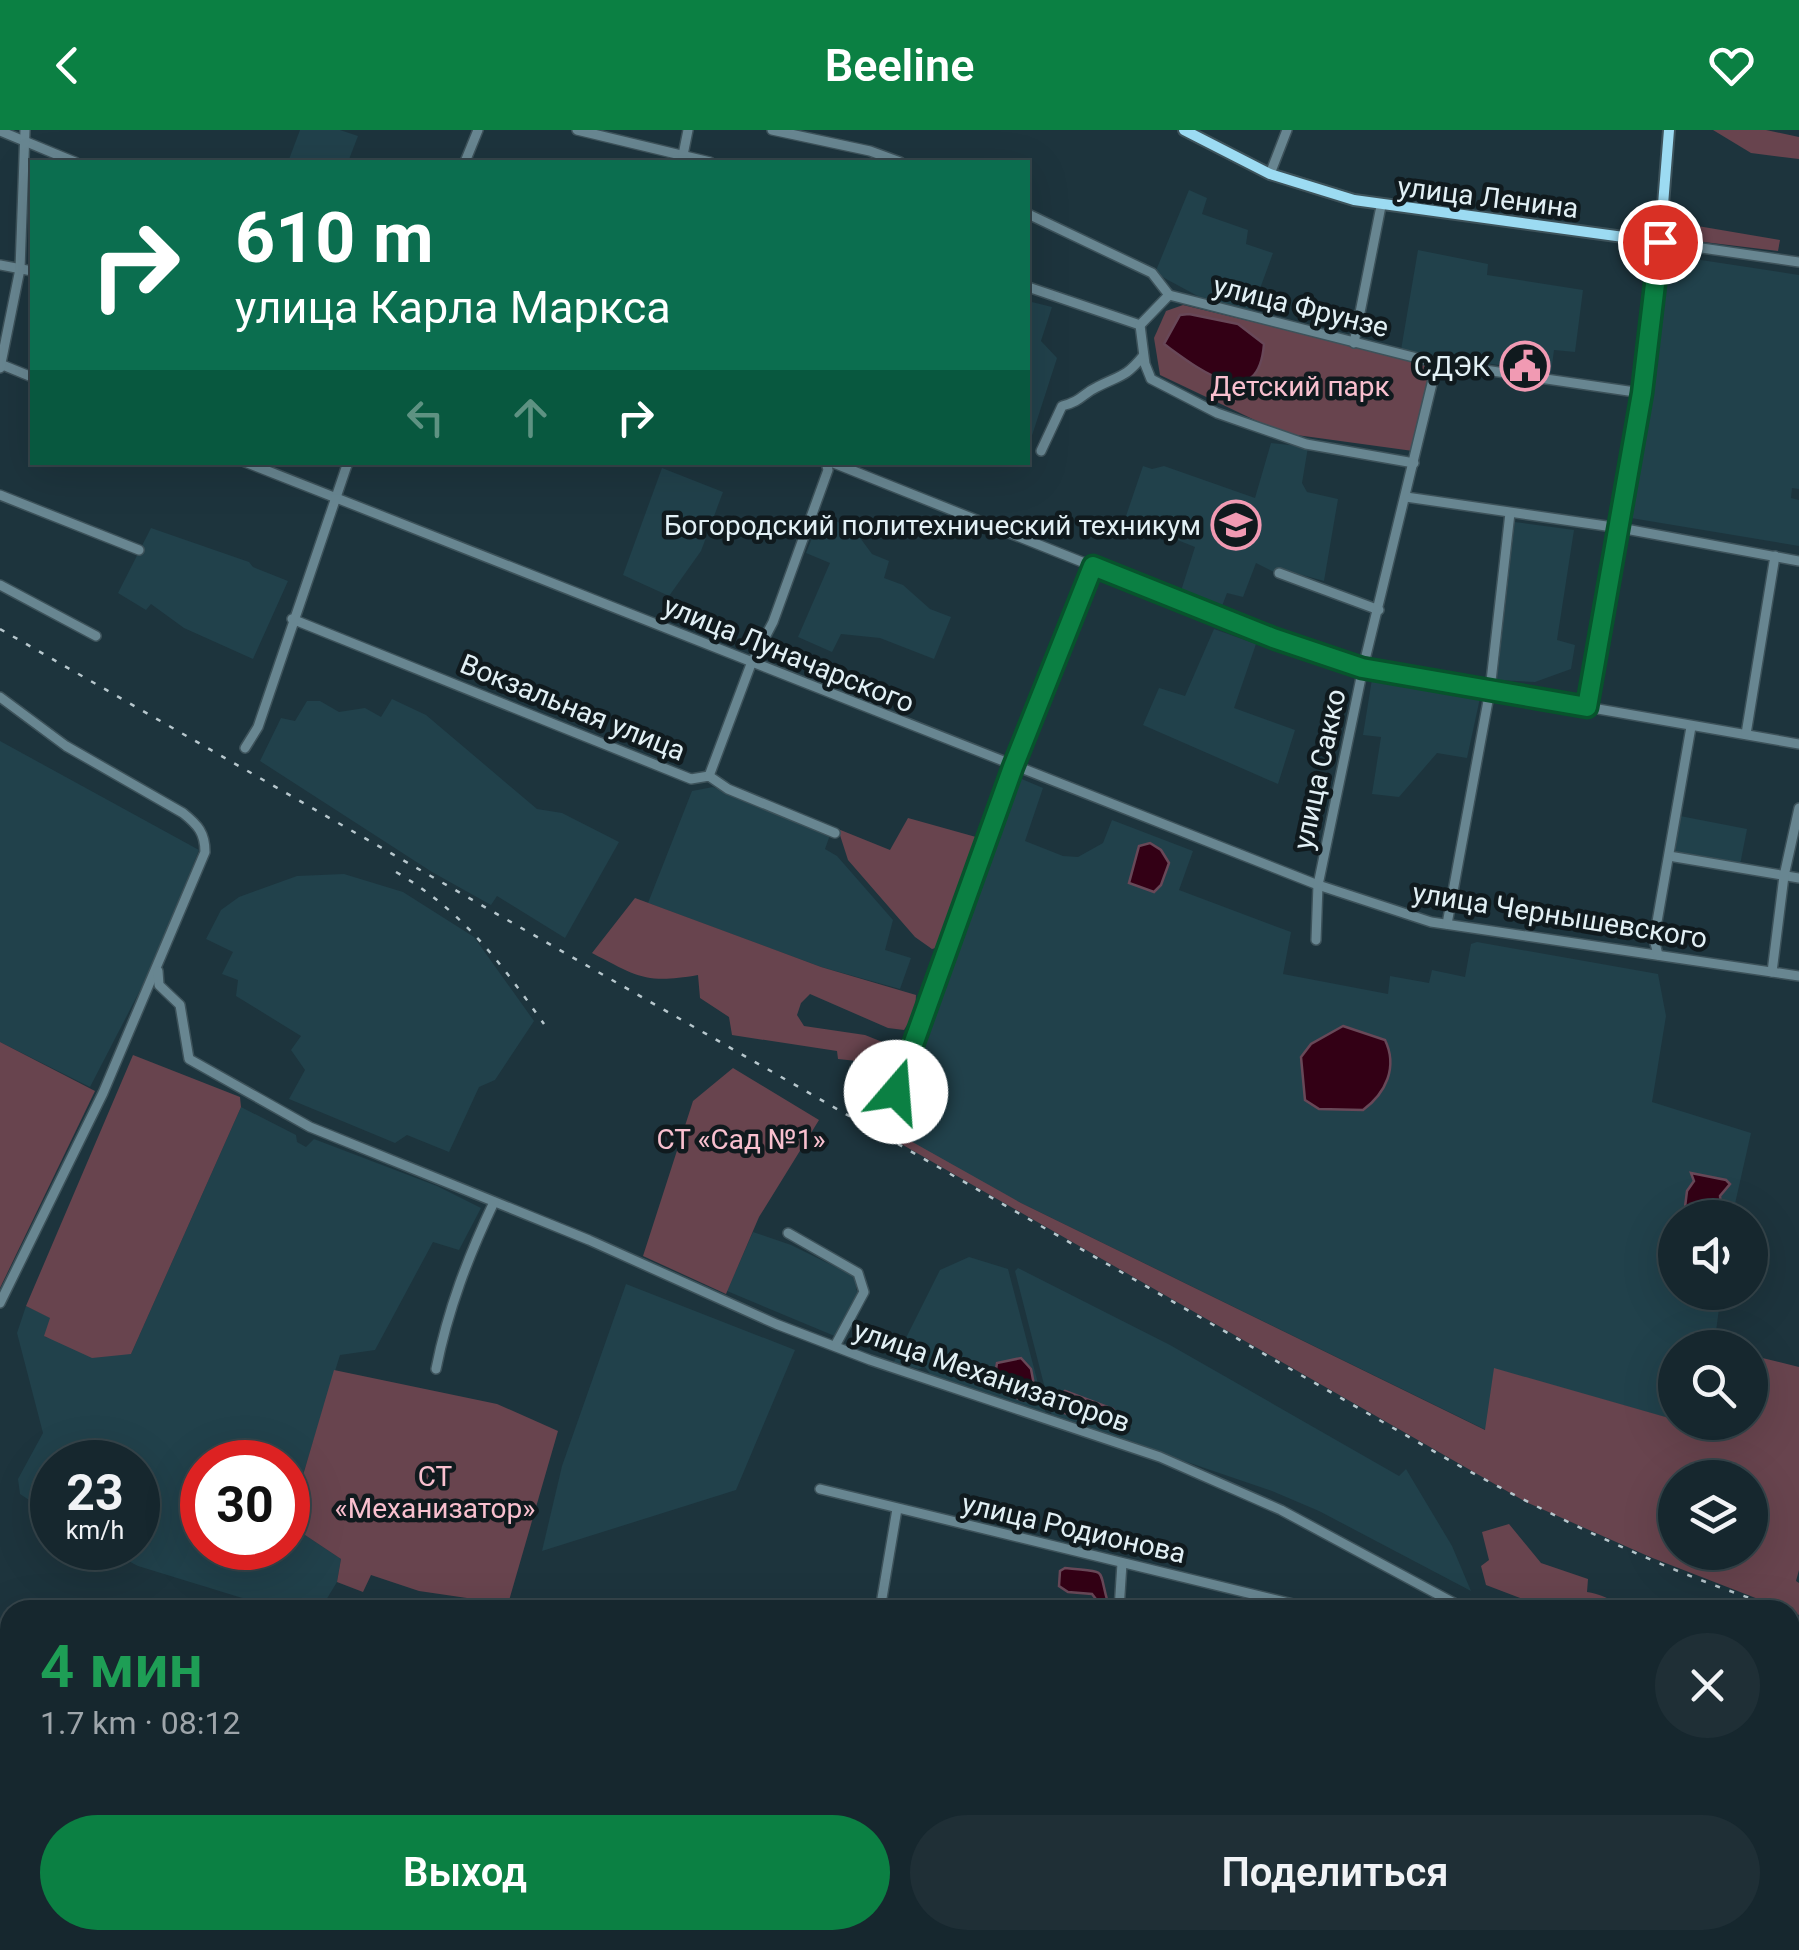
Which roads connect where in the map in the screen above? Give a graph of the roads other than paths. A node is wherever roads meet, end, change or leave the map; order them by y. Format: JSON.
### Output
{"nodes":[{"id":1,"x":478,"y":130,"type":"edge"},
{"id":2,"x":576,"y":130,"type":"edge"},
{"id":3,"x":688,"y":130,"type":"edge"},
{"id":4,"x":772,"y":130,"type":"edge"},
{"id":5,"x":1184,"y":130,"type":"edge"},
{"id":6,"x":1286,"y":130,"type":"edge"},
{"id":7,"x":1669,"y":130,"type":"edge"},
{"id":8,"x":0,"y":132,"type":"edge"},
{"id":9,"x":25,"y":135,"type":"edge"},
{"id":10,"x":684,"y":155,"type":"junction"},
{"id":11,"x":71,"y":160,"type":"edge"},
{"id":12,"x":466,"y":160,"type":"edge"},
{"id":13,"x":703,"y":160,"type":"edge"},
{"id":14,"x":895,"y":160,"type":"edge"},
{"id":15,"x":1270,"y":174,"type":"junction"},
{"id":16,"x":1380,"y":206,"type":"junction"},
{"id":17,"x":1030,"y":215,"type":"edge"},
{"id":18,"x":1660,"y":242,"type":"junction"},
{"id":19,"x":1799,"y":262,"type":"edge"},
{"id":20,"x":0,"y":265,"type":"edge"},
{"id":21,"x":20,"y":268,"type":"junction"},
{"id":22,"x":30,"y":270,"type":"edge"},
{"id":23,"x":1030,"y":287,"type":"edge"},
{"id":24,"x":1169,"y":295,"type":"junction"},
{"id":25,"x":1140,"y":325,"type":"junction"},
{"id":26,"x":1354,"y":343,"type":"junction"},
{"id":27,"x":1144,"y":356,"type":"junction"},
{"id":28,"x":1437,"y":363,"type":"junction"},
{"id":29,"x":1,"y":366,"type":"edge"},
{"id":30,"x":30,"y":376,"type":"edge"},
{"id":31,"x":1642,"y":393,"type":"junction"},
{"id":32,"x":1041,"y":452,"type":"dead end"},
{"id":33,"x":1414,"y":463,"type":"junction"},
{"id":34,"x":253,"y":465,"type":"edge"},
{"id":35,"x":347,"y":465,"type":"edge"},
{"id":36,"x":828,"y":465,"type":"edge"},
{"id":37,"x":836,"y":465,"type":"edge"},
{"id":38,"x":0,"y":495,"type":"edge"},
{"id":39,"x":1406,"y":497,"type":"junction"},
{"id":40,"x":336,"y":499,"type":"junction"},
{"id":41,"x":1510,"y":513,"type":"junction"},
{"id":42,"x":1620,"y":528,"type":"junction"},
{"id":43,"x":139,"y":550,"type":"dead end"},
{"id":44,"x":1774,"y":556,"type":"junction"},
{"id":45,"x":1799,"y":561,"type":"edge"},
{"id":46,"x":1093,"y":566,"type":"junction"},
{"id":47,"x":1280,"y":573,"type":"dead end"},
{"id":48,"x":0,"y":585,"type":"edge"},
{"id":49,"x":1378,"y":610,"type":"junction"},
{"id":50,"x":292,"y":619,"type":"junction"},
{"id":51,"x":96,"y":636,"type":"dead end"},
{"id":52,"x":751,"y":664,"type":"junction"},
{"id":53,"x":1362,"y":668,"type":"junction"},
{"id":54,"x":1490,"y":690,"type":"junction"},
{"id":55,"x":0,"y":697,"type":"edge"},
{"id":56,"x":1587,"y":707,"type":"junction"},
{"id":57,"x":1691,"y":726,"type":"junction"},
{"id":58,"x":1746,"y":734,"type":"junction"},
{"id":59,"x":1799,"y":744,"type":"edge"},
{"id":60,"x":245,"y":748,"type":"dead end"},
{"id":61,"x":1013,"y":767,"type":"junction"},
{"id":62,"x":710,"y":776,"type":"junction"},
{"id":63,"x":1799,"y":808,"type":"edge"},
{"id":64,"x":835,"y":833,"type":"dead end"},
{"id":65,"x":1669,"y":856,"type":"junction"},
{"id":66,"x":1784,"y":876,"type":"junction"},
{"id":67,"x":1799,"y":878,"type":"edge"},
{"id":68,"x":1318,"y":885,"type":"junction"},
{"id":69,"x":1447,"y":924,"type":"junction"},
{"id":70,"x":1316,"y":940,"type":"dead end"},
{"id":71,"x":1658,"y":956,"type":"junction"},
{"id":72,"x":158,"y":971,"type":"junction"},
{"id":73,"x":1772,"y":972,"type":"junction"},
{"id":74,"x":1799,"y":976,"type":"edge"},
{"id":75,"x":896,"y":1092,"type":"dead end"},
{"id":76,"x":494,"y":1202,"type":"junction"},
{"id":77,"x":788,"y":1233,"type":"dead end"},
{"id":78,"x":0,"y":1303,"type":"edge"},
{"id":79,"x":834,"y":1346,"type":"junction"},
{"id":80,"x":436,"y":1370,"type":"dead end"},
{"id":81,"x":820,"y":1489,"type":"dead end"},
{"id":82,"x":898,"y":1509,"type":"junction"},
{"id":83,"x":1122,"y":1563,"type":"junction"},
{"id":84,"x":882,"y":1600,"type":"edge"},
{"id":85,"x":1120,"y":1600,"type":"edge"},
{"id":86,"x":1283,"y":1600,"type":"edge"},
{"id":87,"x":1438,"y":1600,"type":"edge"}],
"edges":[{"from":1,"to":12,"type":"street"},
{"from":2,"to":10,"type":"street"},
{"from":3,"to":10,"type":"street"},
{"from":4,"to":14,"type":"street"},
{"from":5,"to":15,"type":"main road","name":"улица Ленина"},
{"from":6,"to":15,"type":"street"},
{"from":7,"to":18,"type":"main road"},
{"from":8,"to":9,"type":"street"},
{"from":9,"to":11,"type":"street"},
{"from":9,"to":21,"type":"street"},
{"from":10,"to":13,"type":"street"},
{"from":15,"to":16,"type":"main road","name":"улица Ленина"},
{"from":16,"to":18,"type":"main road","name":"улица Ленина"},
{"from":16,"to":26,"type":"street"},
{"from":17,"to":24,"type":"street"},
{"from":18,"to":19,"type":"street","name":"улица Ленина"},
{"from":18,"to":31,"type":"street"},
{"from":20,"to":21,"type":"street"},
{"from":21,"to":22,"type":"street"},
{"from":21,"to":29,"type":"street"},
{"from":23,"to":25,"type":"street"},
{"from":24,"to":25,"type":"street"},
{"from":24,"to":26,"type":"street","name":"улица Фрунзе"},
{"from":25,"to":27,"type":"street"},
{"from":26,"to":28,"type":"street","name":"улица Фрунзе"},
{"from":27,"to":32,"type":"street"},
{"from":27,"to":33,"type":"street"},
{"from":28,"to":31,"type":"street","name":"улица Фрунзе"},
{"from":28,"to":33,"type":"street","name":"улица Сакко"},
{"from":29,"to":30,"type":"street"},
{"from":31,"to":42,"type":"street"},
{"from":33,"to":39,"type":"street","name":"улица Сакко"},
{"from":34,"to":40,"type":"street","name":"улица Луначарского"},
{"from":35,"to":40,"type":"street"},
{"from":36,"to":52,"type":"street"},
{"from":37,"to":46,"type":"street"},
{"from":38,"to":43,"type":"street"},
{"from":39,"to":41,"type":"street"},
{"from":39,"to":49,"type":"street","name":"улица Сакко"},
{"from":40,"to":50,"type":"street"},
{"from":40,"to":52,"type":"street","name":"улица Луначарского"},
{"from":41,"to":42,"type":"street"},
{"from":41,"to":54,"type":"street"},
{"from":42,"to":44,"type":"street"},
{"from":42,"to":56,"type":"street"},
{"from":44,"to":45,"type":"street"},
{"from":44,"to":58,"type":"street"},
{"from":46,"to":53,"type":"street"},
{"from":46,"to":61,"type":"street"},
{"from":47,"to":49,"type":"street"},
{"from":48,"to":51,"type":"street"},
{"from":49,"to":53,"type":"street","name":"улица Сакко"},
{"from":50,"to":60,"type":"street"},
{"from":50,"to":62,"type":"street","name":"Вокзальная улица"},
{"from":52,"to":61,"type":"street","name":"улица Луначарского"},
{"from":52,"to":62,"type":"street"},
{"from":53,"to":54,"type":"street"},
{"from":53,"to":68,"type":"street","name":"улица Сакко"},
{"from":54,"to":56,"type":"street"},
{"from":54,"to":69,"type":"street"},
{"from":55,"to":72,"type":"street"},
{"from":56,"to":57,"type":"street"},
{"from":57,"to":58,"type":"street"},
{"from":57,"to":65,"type":"street"},
{"from":58,"to":59,"type":"street"},
{"from":61,"to":68,"type":"street","name":"улица Луначарского"},
{"from":61,"to":75,"type":"street"},
{"from":62,"to":64,"type":"street","name":"Вокзальная улица"},
{"from":63,"to":66,"type":"street"},
{"from":65,"to":66,"type":"street"},
{"from":65,"to":71,"type":"street"},
{"from":66,"to":67,"type":"street"},
{"from":66,"to":73,"type":"street"},
{"from":68,"to":69,"type":"street","name":"улица Чернышевского"},
{"from":68,"to":70,"type":"street","name":"улица Сакко"},
{"from":69,"to":71,"type":"street","name":"улица Чернышевского"},
{"from":71,"to":73,"type":"street","name":"улица Чернышевского"},
{"from":72,"to":76,"type":"street","name":"улица Механизаторов"},
{"from":72,"to":78,"type":"street"},
{"from":73,"to":74,"type":"street","name":"улица Чернышевского"},
{"from":76,"to":79,"type":"street","name":"улица Механизаторов"},
{"from":76,"to":80,"type":"street"},
{"from":77,"to":79,"type":"street"},
{"from":79,"to":87,"type":"street","name":"улица Механизаторов"},
{"from":81,"to":82,"type":"street","name":"улица Родионова"},
{"from":82,"to":83,"type":"street","name":"улица Родионова"},
{"from":82,"to":84,"type":"street"},
{"from":83,"to":85,"type":"street"},
{"from":83,"to":86,"type":"street","name":"улица Родионова"}]}
